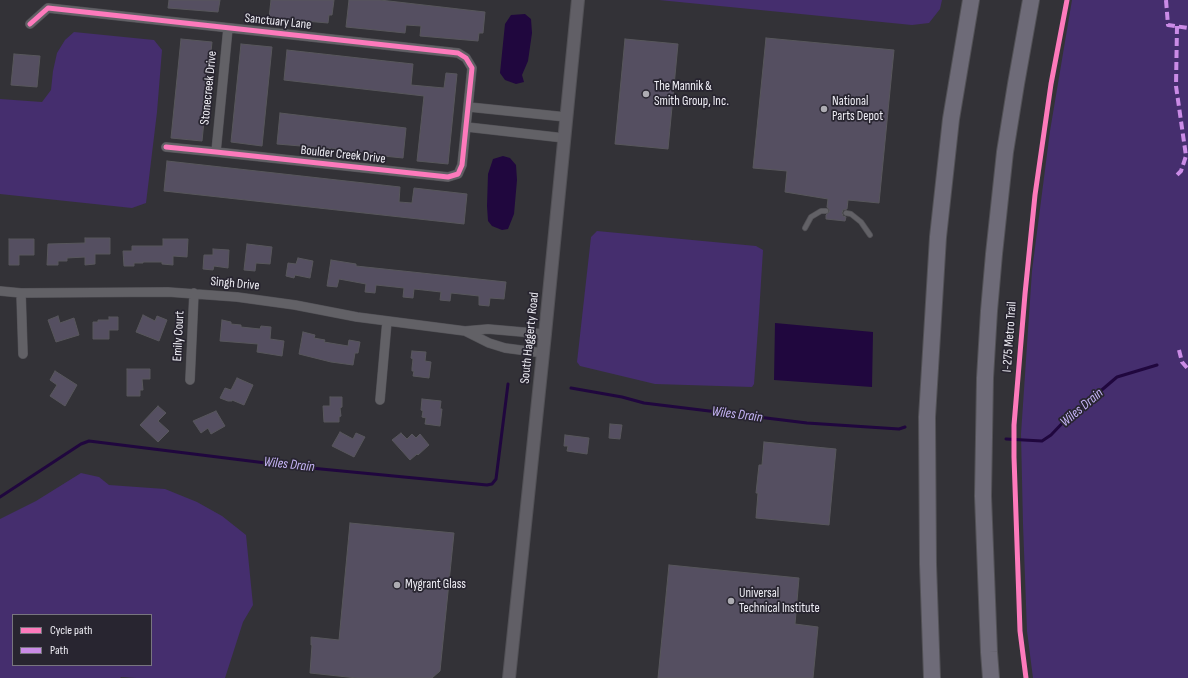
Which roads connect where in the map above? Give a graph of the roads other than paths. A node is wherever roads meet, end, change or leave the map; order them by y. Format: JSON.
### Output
{"nodes":[{"id":1,"x":578,"y":0,"type":"edge"},
{"id":2,"x":971,"y":0,"type":"edge"},
{"id":3,"x":1031,"y":0,"type":"edge"},
{"id":4,"x":30,"y":24,"type":"dead end"},
{"id":5,"x":228,"y":28,"type":"junction"},
{"id":6,"x":469,"y":107,"type":"junction"},
{"id":7,"x":468,"y":117,"type":"joint"},
{"id":8,"x":566,"y":117,"type":"junction"},
{"id":9,"x":467,"y":127,"type":"junction"},
{"id":10,"x":564,"y":138,"type":"junction"},
{"id":11,"x":166,"y":148,"type":"dead end"},
{"id":12,"x":216,"y":152,"type":"junction"},
{"id":13,"x":826,"y":211,"type":"dead end"},
{"id":14,"x":846,"y":213,"type":"dead end"},
{"id":15,"x":805,"y":228,"type":"dead end"},
{"id":16,"x":870,"y":235,"type":"dead end"},
{"id":17,"x":0,"y":291,"type":"edge"},
{"id":18,"x":21,"y":293,"type":"junction"},
{"id":19,"x":194,"y":293,"type":"junction"},
{"id":20,"x":387,"y":321,"type":"junction"},
{"id":21,"x":465,"y":331,"type":"junction"},
{"id":22,"x":545,"y":334,"type":"junction"},
{"id":23,"x":23,"y":354,"type":"dead end"},
{"id":24,"x":543,"y":354,"type":"junction"},
{"id":25,"x":190,"y":380,"type":"dead end"},
{"id":26,"x":380,"y":400,"type":"dead end"},
{"id":27,"x":509,"y":678,"type":"edge"},
{"id":28,"x":932,"y":678,"type":"edge"},
{"id":29,"x":991,"y":678,"type":"edge"}],
"edges":[{"from":1,"to":8,"type":"main road","name":"South Haggerty Road"},
{"from":2,"to":28,"type":"highway"},
{"from":3,"to":29,"type":"highway"},
{"from":4,"to":5,"type":"street","name":"Sanctuary Lane"},
{"from":5,"to":6,"type":"street","name":"Sanctuary Lane"},
{"from":5,"to":12,"type":"street","name":"Stonecreek Drive"},
{"from":6,"to":7,"type":"street","name":"Sanctuary Lane"},
{"from":6,"to":8,"type":"street"},
{"from":7,"to":9,"type":"street","name":"Boulder Creek Drive"},
{"from":8,"to":10,"type":"main road","name":"South Haggerty Road"},
{"from":9,"to":10,"type":"street"},
{"from":9,"to":12,"type":"street","name":"Boulder Creek Drive"},
{"from":10,"to":22,"type":"main road","name":"South Haggerty Road"},
{"from":11,"to":12,"type":"street","name":"Boulder Creek Drive"},
{"from":13,"to":15,"type":"lane"},
{"from":14,"to":16,"type":"lane"},
{"from":17,"to":18,"type":"street","name":"Singh Drive"},
{"from":18,"to":19,"type":"street","name":"Singh Drive"},
{"from":18,"to":23,"type":"street"},
{"from":19,"to":20,"type":"street","name":"Singh Drive"},
{"from":19,"to":25,"type":"street","name":"Emily Court"},
{"from":20,"to":21,"type":"street","name":"Singh Drive"},
{"from":20,"to":26,"type":"street"},
{"from":21,"to":22,"type":"street","name":"Singh Drive"},
{"from":21,"to":24,"type":"street","name":"Singh Drive"},
{"from":22,"to":24,"type":"main road","name":"South Haggerty Road"},
{"from":24,"to":27,"type":"main road","name":"South Haggerty Road"}]}
